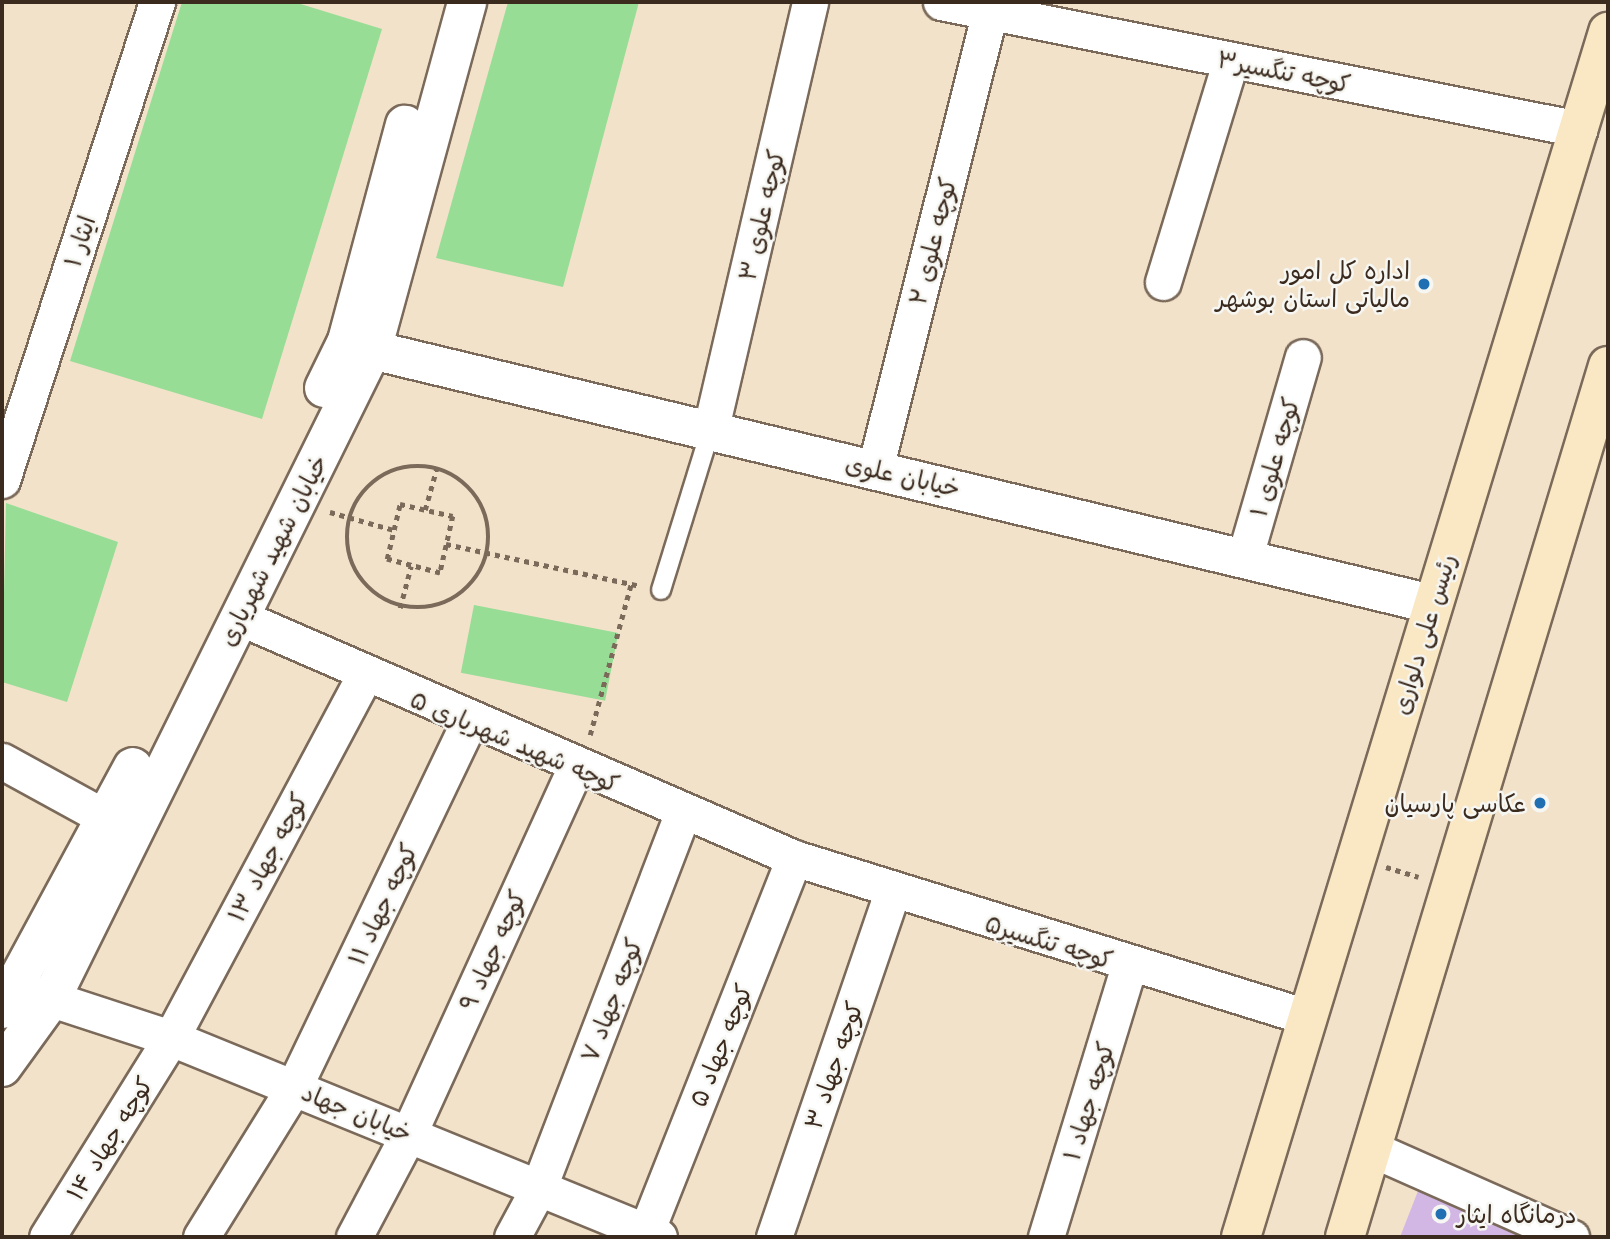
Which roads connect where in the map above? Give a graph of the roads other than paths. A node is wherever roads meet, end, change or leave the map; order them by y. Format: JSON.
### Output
{"nodes":[{"id":1,"x":157,"y":2,"type":"edge"},
{"id":2,"x":439,"y":2,"type":"edge"},
{"id":3,"x":467,"y":2,"type":"edge"},
{"id":4,"x":810,"y":2,"type":"edge"},
{"id":5,"x":941,"y":2,"type":"edge"},
{"id":6,"x":991,"y":7,"type":"edge"},
{"id":7,"x":1608,"y":32,"type":"edge"},
{"id":8,"x":1231,"y":60,"type":"junction"},
{"id":9,"x":1579,"y":129,"type":"junction"},
{"id":10,"x":1163,"y":282,"type":"dead end"},
{"id":11,"x":372,"y":350,"type":"junction"},
{"id":12,"x":1303,"y":357,"type":"dead end"},
{"id":13,"x":1608,"y":366,"type":"edge"},
{"id":14,"x":711,"y":428,"type":"junction"},
{"id":15,"x":1599,"y":430,"type":"edge"},
{"id":16,"x":875,"y":469,"type":"junction"},
{"id":17,"x":2,"y":481,"type":"edge"},
{"id":18,"x":1245,"y":556,"type":"junction"},
{"id":19,"x":661,"y":590,"type":"road end"},
{"id":20,"x":1432,"y":604,"type":"junction"},
{"id":21,"x":239,"y":617,"type":"junction"},
{"id":22,"x":363,"y":676,"type":"junction"},
{"id":23,"x":469,"y":721,"type":"junction"},
{"id":24,"x":2,"y":761,"type":"edge"},
{"id":25,"x":575,"y":768,"type":"junction"},
{"id":26,"x":682,"y":814,"type":"junction"},
{"id":27,"x":106,"y":818,"type":"junction"},
{"id":28,"x":794,"y":858,"type":"junction"},
{"id":29,"x":892,"y":893,"type":"junction"},
{"id":30,"x":1129,"y":965,"type":"junction"},
{"id":31,"x":18,"y":994,"type":"edge"},
{"id":32,"x":1307,"y":1017,"type":"junction"},
{"id":33,"x":171,"y":1038,"type":"junction"},
{"id":34,"x":2,"y":1067,"type":"edge"},
{"id":35,"x":295,"y":1087,"type":"junction"},
{"id":36,"x":409,"y":1133,"type":"junction"},
{"id":37,"x":1372,"y":1149,"type":"junction"},
{"id":38,"x":539,"y":1187,"type":"junction"},
{"id":39,"x":650,"y":1235,"type":"edge"},
{"id":40,"x":47,"y":1237,"type":"edge"},
{"id":41,"x":201,"y":1237,"type":"edge"},
{"id":42,"x":354,"y":1237,"type":"edge"},
{"id":43,"x":512,"y":1237,"type":"edge"},
{"id":44,"x":774,"y":1237,"type":"edge"},
{"id":45,"x":1046,"y":1237,"type":"edge"},
{"id":46,"x":1241,"y":1237,"type":"edge"},
{"id":47,"x":1345,"y":1237,"type":"edge"},
{"id":48,"x":1571,"y":1237,"type":"edge"}],
"edges":[{"from":1,"to":17,"type":"street","name":"ایثار ۱"},
{"from":2,"to":27,"type":"street","name":"خیابان شهید شهریاری"},
{"from":3,"to":11,"type":"street","name":"خیابان شهید شهریاری"},
{"from":4,"to":14,"type":"street","name":"کوچه علوی ۳"},
{"from":5,"to":6,"type":"street","name":"کوچه تنگسیر۳"},
{"from":6,"to":8,"type":"street","name":"کوچه تنگسیر۳"},
{"from":6,"to":16,"type":"street","name":"کوچه علوی ۲"},
{"from":7,"to":9,"type":"main road","name":"رئیس علی دلواری"},
{"from":8,"to":9,"type":"street","name":"کوچه تنگسیر۳"},
{"from":8,"to":10,"type":"street"},
{"from":9,"to":20,"type":"main road","name":"رئیس علی دلواری"},
{"from":11,"to":14,"type":"street","name":"خیابان علوی"},
{"from":11,"to":21,"type":"street","name":"خیابان شهید شهریاری"},
{"from":12,"to":18,"type":"street","name":"کوچه علوی ۱"},
{"from":13,"to":15,"type":"main road"},
{"from":14,"to":16,"type":"street","name":"خیابان علوی"},
{"from":14,"to":19,"type":"lane"},
{"from":15,"to":37,"type":"main road"},
{"from":16,"to":18,"type":"street","name":"خیابان علوی"},
{"from":18,"to":20,"type":"street","name":"خیابان علوی"},
{"from":20,"to":32,"type":"main road","name":"رئیس علی دلواری"},
{"from":21,"to":22,"type":"street","name":"کوچه شهید شهریاری ۵"},
{"from":21,"to":31,"type":"street","name":"خیابان شهید شهریاری"},
{"from":22,"to":23,"type":"street","name":"کوچه شهید شهریاری ۵"},
{"from":22,"to":33,"type":"street","name":"کوچه جهاد ۱۳"},
{"from":23,"to":25,"type":"street","name":"کوچه شهید شهریاری ۵"},
{"from":23,"to":35,"type":"street","name":"کوچه جهاد ۱۱"},
{"from":24,"to":27,"type":"street"},
{"from":25,"to":26,"type":"street","name":"کوچه شهید شهریاری ۵"},
{"from":25,"to":36,"type":"street","name":"کوچه جهاد ۹"},
{"from":26,"to":28,"type":"street","name":"کوچه شهید شهریاری ۵"},
{"from":26,"to":38,"type":"street","name":"کوچه جهاد ۷"},
{"from":27,"to":31,"type":"street","name":"خیابان شهید شهریاری"},
{"from":28,"to":29,"type":"street","name":"کوچه تنگسیر۵"},
{"from":28,"to":39,"type":"street","name":"کوچه جهاد ۵"},
{"from":29,"to":30,"type":"street","name":"کوچه تنگسیر۵"},
{"from":29,"to":44,"type":"street","name":"کوچه جهاد ۳"},
{"from":30,"to":32,"type":"street","name":"کوچه تنگسیر۵"},
{"from":30,"to":45,"type":"street","name":"کوچه جهاد ۱"},
{"from":31,"to":33,"type":"street","name":"خیابان جهاد"},
{"from":31,"to":34,"type":"street","name":"خیابان شهید شهریاری"},
{"from":32,"to":46,"type":"main road","name":"رئیس علی دلواری"},
{"from":33,"to":35,"type":"street","name":"خیابان جهاد"},
{"from":33,"to":40,"type":"street","name":"کوچه جهاد ۱۴"},
{"from":35,"to":36,"type":"street","name":"خیابان جهاد"},
{"from":35,"to":41,"type":"street","name":"کوچه جهاد ۱۱"},
{"from":36,"to":38,"type":"street","name":"خیابان جهاد"},
{"from":36,"to":42,"type":"street","name":"کوچه جهاد ۹"},
{"from":37,"to":47,"type":"main road"},
{"from":37,"to":48,"type":"street"},
{"from":38,"to":39,"type":"street","name":"خیابان جهاد"},
{"from":38,"to":43,"type":"street","name":"کوچه جهاد ۷"}]}
